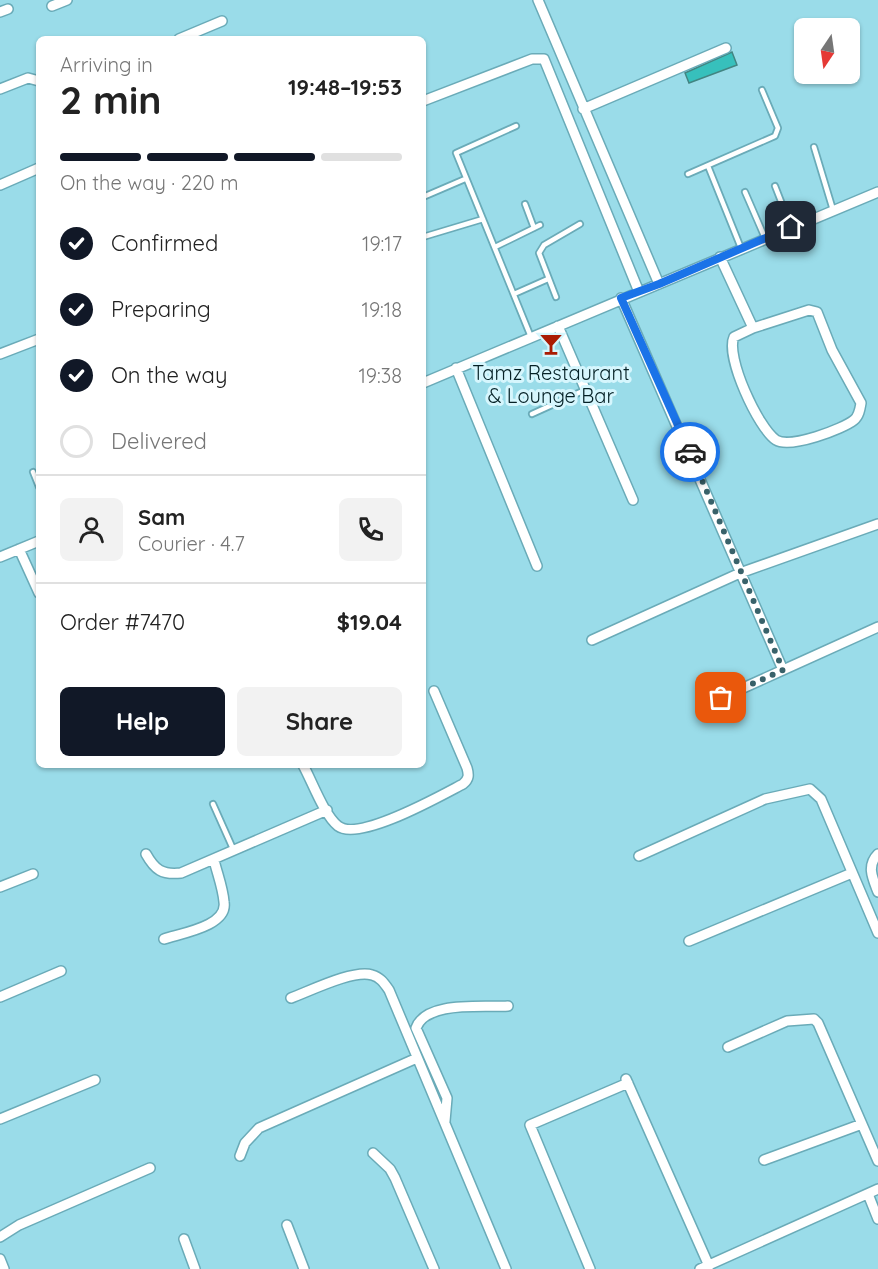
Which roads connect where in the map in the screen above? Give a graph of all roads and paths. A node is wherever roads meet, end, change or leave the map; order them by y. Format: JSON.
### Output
{"nodes":[{"id":1,"x":67,"y":0,"type":"edge"},
{"id":2,"x":538,"y":0,"type":"edge"},
{"id":3,"x":52,"y":6,"type":"dead end"},
{"id":4,"x":222,"y":21,"type":"dead end"},
{"id":5,"x":186,"y":36,"type":"edge"},
{"id":6,"x":726,"y":48,"type":"dead end"},
{"id":7,"x":36,"y":80,"type":"edge"},
{"id":8,"x":0,"y":89,"type":"edge"},
{"id":9,"x":762,"y":90,"type":"dead end"},
{"id":10,"x":426,"y":100,"type":"edge"},
{"id":11,"x":583,"y":109,"type":"junction"},
{"id":12,"x":516,"y":126,"type":"dead end"},
{"id":13,"x":814,"y":147,"type":"dead end"},
{"id":14,"x":708,"y":166,"type":"junction"},
{"id":15,"x":36,"y":169,"type":"edge"},
{"id":16,"x":688,"y":174,"type":"dead end"},
{"id":17,"x":465,"y":179,"type":"junction"},
{"id":18,"x":0,"y":185,"type":"edge"},
{"id":19,"x":775,"y":186,"type":"dead end"},
{"id":20,"x":745,"y":192,"type":"dead end"},
{"id":21,"x":878,"y":192,"type":"edge"},
{"id":22,"x":426,"y":196,"type":"edge"},
{"id":23,"x":525,"y":204,"type":"dead end"},
{"id":24,"x":833,"y":210,"type":"junction"},
{"id":25,"x":483,"y":219,"type":"junction"},
{"id":26,"x":580,"y":224,"type":"dead end"},
{"id":27,"x":540,"y":225,"type":"dead end"},
{"id":28,"x":791,"y":227,"type":"junction"},
{"id":29,"x":534,"y":228,"type":"junction"},
{"id":30,"x":426,"y":236,"type":"edge"},
{"id":31,"x":765,"y":238,"type":"junction"},
{"id":32,"x":495,"y":247,"type":"junction"},
{"id":33,"x":741,"y":248,"type":"junction"},
{"id":34,"x":720,"y":257,"type":"junction"},
{"id":35,"x":548,"y":279,"type":"junction"},
{"id":36,"x":659,"y":284,"type":"junction"},
{"id":37,"x":639,"y":292,"type":"junction"},
{"id":38,"x":514,"y":294,"type":"junction"},
{"id":39,"x":556,"y":297,"type":"dead end"},
{"id":40,"x":621,"y":298,"type":"junction"},
{"id":41,"x":558,"y":326,"type":"junction"},
{"id":42,"x":753,"y":328,"type":"junction"},
{"id":43,"x":531,"y":337,"type":"junction"},
{"id":44,"x":36,"y":340,"type":"edge"},
{"id":45,"x":0,"y":354,"type":"edge"},
{"id":46,"x":456,"y":369,"type":"junction"},
{"id":47,"x":426,"y":382,"type":"edge"},
{"id":48,"x":585,"y":390,"type":"junction"},
{"id":49,"x":531,"y":414,"type":"dead end"},
{"id":50,"x":33,"y":472,"type":"dead end"},
{"id":51,"x":36,"y":480,"type":"edge"},
{"id":52,"x":633,"y":500,"type":"dead end"},
{"id":53,"x":878,"y":524,"type":"edge"},
{"id":54,"x":36,"y":543,"type":"edge"},
{"id":55,"x":19,"y":549,"type":"junction"},
{"id":56,"x":0,"y":557,"type":"edge"},
{"id":57,"x":537,"y":566,"type":"dead end"},
{"id":58,"x":740,"y":573,"type":"junction"},
{"id":59,"x":36,"y":586,"type":"edge"},
{"id":60,"x":878,"y":627,"type":"edge"},
{"id":61,"x":592,"y":640,"type":"dead end"},
{"id":62,"x":783,"y":670,"type":"junction"},
{"id":63,"x":434,"y":691,"type":"dead end"},
{"id":64,"x":701,"y":707,"type":"dead end"},
{"id":65,"x":305,"y":768,"type":"edge"},
{"id":66,"x":213,"y":804,"type":"dead end"},
{"id":67,"x":327,"y":810,"type":"junction"},
{"id":68,"x":234,"y":851,"type":"junction"},
{"id":69,"x":146,"y":854,"type":"dead end"},
{"id":70,"x":878,"y":854,"type":"edge"},
{"id":71,"x":639,"y":856,"type":"dead end"},
{"id":72,"x":214,"y":860,"type":"junction"},
{"id":73,"x":852,"y":873,"type":"junction"},
{"id":74,"x":33,"y":874,"type":"dead end"},
{"id":75,"x":0,"y":887,"type":"edge"},
{"id":76,"x":878,"y":892,"type":"edge"},
{"id":77,"x":878,"y":933,"type":"edge"},
{"id":78,"x":164,"y":939,"type":"dead end"},
{"id":79,"x":689,"y":941,"type":"dead end"},
{"id":80,"x":61,"y":971,"type":"dead end"},
{"id":81,"x":0,"y":997,"type":"edge"},
{"id":82,"x":291,"y":998,"type":"dead end"},
{"id":83,"x":508,"y":1006,"type":"dead end"},
{"id":84,"x":728,"y":1047,"type":"dead end"},
{"id":85,"x":417,"y":1058,"type":"junction"},
{"id":86,"x":95,"y":1080,"type":"dead end"},
{"id":87,"x":0,"y":1119,"type":"edge"},
{"id":88,"x":445,"y":1124,"type":"junction"},
{"id":89,"x":862,"y":1124,"type":"junction"},
{"id":90,"x":373,"y":1153,"type":"dead end"},
{"id":91,"x":240,"y":1156,"type":"dead end"},
{"id":92,"x":764,"y":1160,"type":"dead end"},
{"id":93,"x":878,"y":1161,"type":"edge"},
{"id":94,"x":150,"y":1168,"type":"dead end"},
{"id":95,"x":878,"y":1189,"type":"edge"},
{"id":96,"x":868,"y":1194,"type":"junction"},
{"id":97,"x":878,"y":1219,"type":"edge"},
{"id":98,"x":287,"y":1225,"type":"dead end"},
{"id":99,"x":0,"y":1237,"type":"edge"},
{"id":100,"x":184,"y":1239,"type":"dead end"},
{"id":101,"x":0,"y":1259,"type":"edge"},
{"id":102,"x":704,"y":1267,"type":"edge"},
{"id":103,"x":4,"y":1269,"type":"edge"},
{"id":104,"x":195,"y":1269,"type":"edge"},
{"id":105,"x":303,"y":1269,"type":"edge"},
{"id":106,"x":434,"y":1269,"type":"edge"},
{"id":107,"x":506,"y":1269,"type":"edge"},
{"id":108,"x":590,"y":1269,"type":"edge"}],
"edges":[{"from":1,"to":3,"type":"street"},
{"from":2,"to":11,"type":"street"},
{"from":4,"to":5,"type":"street"},
{"from":6,"to":11,"type":"street"},
{"from":7,"to":8,"type":"street"},
{"from":9,"to":14,"type":"lane"},
{"from":10,"to":37,"type":"street"},
{"from":11,"to":36,"type":"street"},
{"from":12,"to":17,"type":"lane"},
{"from":13,"to":24,"type":"lane"},
{"from":14,"to":16,"type":"lane"},
{"from":14,"to":33,"type":"lane"},
{"from":15,"to":18,"type":"street"},
{"from":17,"to":22,"type":"lane"},
{"from":17,"to":25,"type":"lane"},
{"from":19,"to":28,"type":"lane"},
{"from":20,"to":31,"type":"lane"},
{"from":21,"to":24,"type":"street"},
{"from":23,"to":29,"type":"lane"},
{"from":24,"to":28,"type":"street"},
{"from":25,"to":30,"type":"lane"},
{"from":25,"to":32,"type":"lane"},
{"from":26,"to":35,"type":"lane"},
{"from":27,"to":29,"type":"lane"},
{"from":28,"to":31,"type":"street"},
{"from":29,"to":32,"type":"lane"},
{"from":31,"to":33,"type":"street"},
{"from":32,"to":38,"type":"lane"},
{"from":33,"to":34,"type":"street"},
{"from":34,"to":36,"type":"street"},
{"from":34,"to":42,"type":"street"},
{"from":35,"to":38,"type":"lane"},
{"from":35,"to":39,"type":"lane"},
{"from":36,"to":37,"type":"street"},
{"from":37,"to":40,"type":"street"},
{"from":38,"to":43,"type":"lane"},
{"from":40,"to":41,"type":"street"},
{"from":40,"to":58,"type":"street"},
{"from":41,"to":43,"type":"street"},
{"from":41,"to":48,"type":"street"},
{"from":42,"to":42,"type":"street"},
{"from":43,"to":46,"type":"street"},
{"from":44,"to":45,"type":"street"},
{"from":46,"to":47,"type":"street"},
{"from":46,"to":57,"type":"street"},
{"from":48,"to":49,"type":"lane"},
{"from":48,"to":52,"type":"street"},
{"from":50,"to":51,"type":"lane"},
{"from":53,"to":58,"type":"street"},
{"from":54,"to":55,"type":"street"},
{"from":55,"to":56,"type":"street"},
{"from":55,"to":59,"type":"street"},
{"from":58,"to":61,"type":"street"},
{"from":58,"to":62,"type":"street"},
{"from":60,"to":62,"type":"street"},
{"from":62,"to":64,"type":"street"},
{"from":63,"to":67,"type":"street"},
{"from":65,"to":67,"type":"street"},
{"from":66,"to":68,"type":"lane"},
{"from":67,"to":68,"type":"street"},
{"from":68,"to":72,"type":"street"},
{"from":69,"to":72,"type":"street"},
{"from":70,"to":76,"type":"street"},
{"from":71,"to":73,"type":"street"},
{"from":72,"to":78,"type":"street"},
{"from":73,"to":77,"type":"street"},
{"from":73,"to":79,"type":"street"},
{"from":74,"to":75,"type":"street"},
{"from":80,"to":81,"type":"street"},
{"from":82,"to":85,"type":"street"},
{"from":83,"to":88,"type":"street"},
{"from":84,"to":89,"type":"street"},
{"from":85,"to":88,"type":"street"},
{"from":85,"to":91,"type":"street"},
{"from":86,"to":87,"type":"street"},
{"from":88,"to":107,"type":"street"},
{"from":89,"to":92,"type":"street"},
{"from":89,"to":93,"type":"street"},
{"from":90,"to":106,"type":"street"},
{"from":94,"to":99,"type":"street"},
{"from":95,"to":96,"type":"street"},
{"from":96,"to":97,"type":"street"},
{"from":96,"to":102,"type":"street"},
{"from":98,"to":105,"type":"street"},
{"from":100,"to":104,"type":"street"},
{"from":101,"to":103,"type":"street"},
{"from":102,"to":108,"type":"street"}]}
